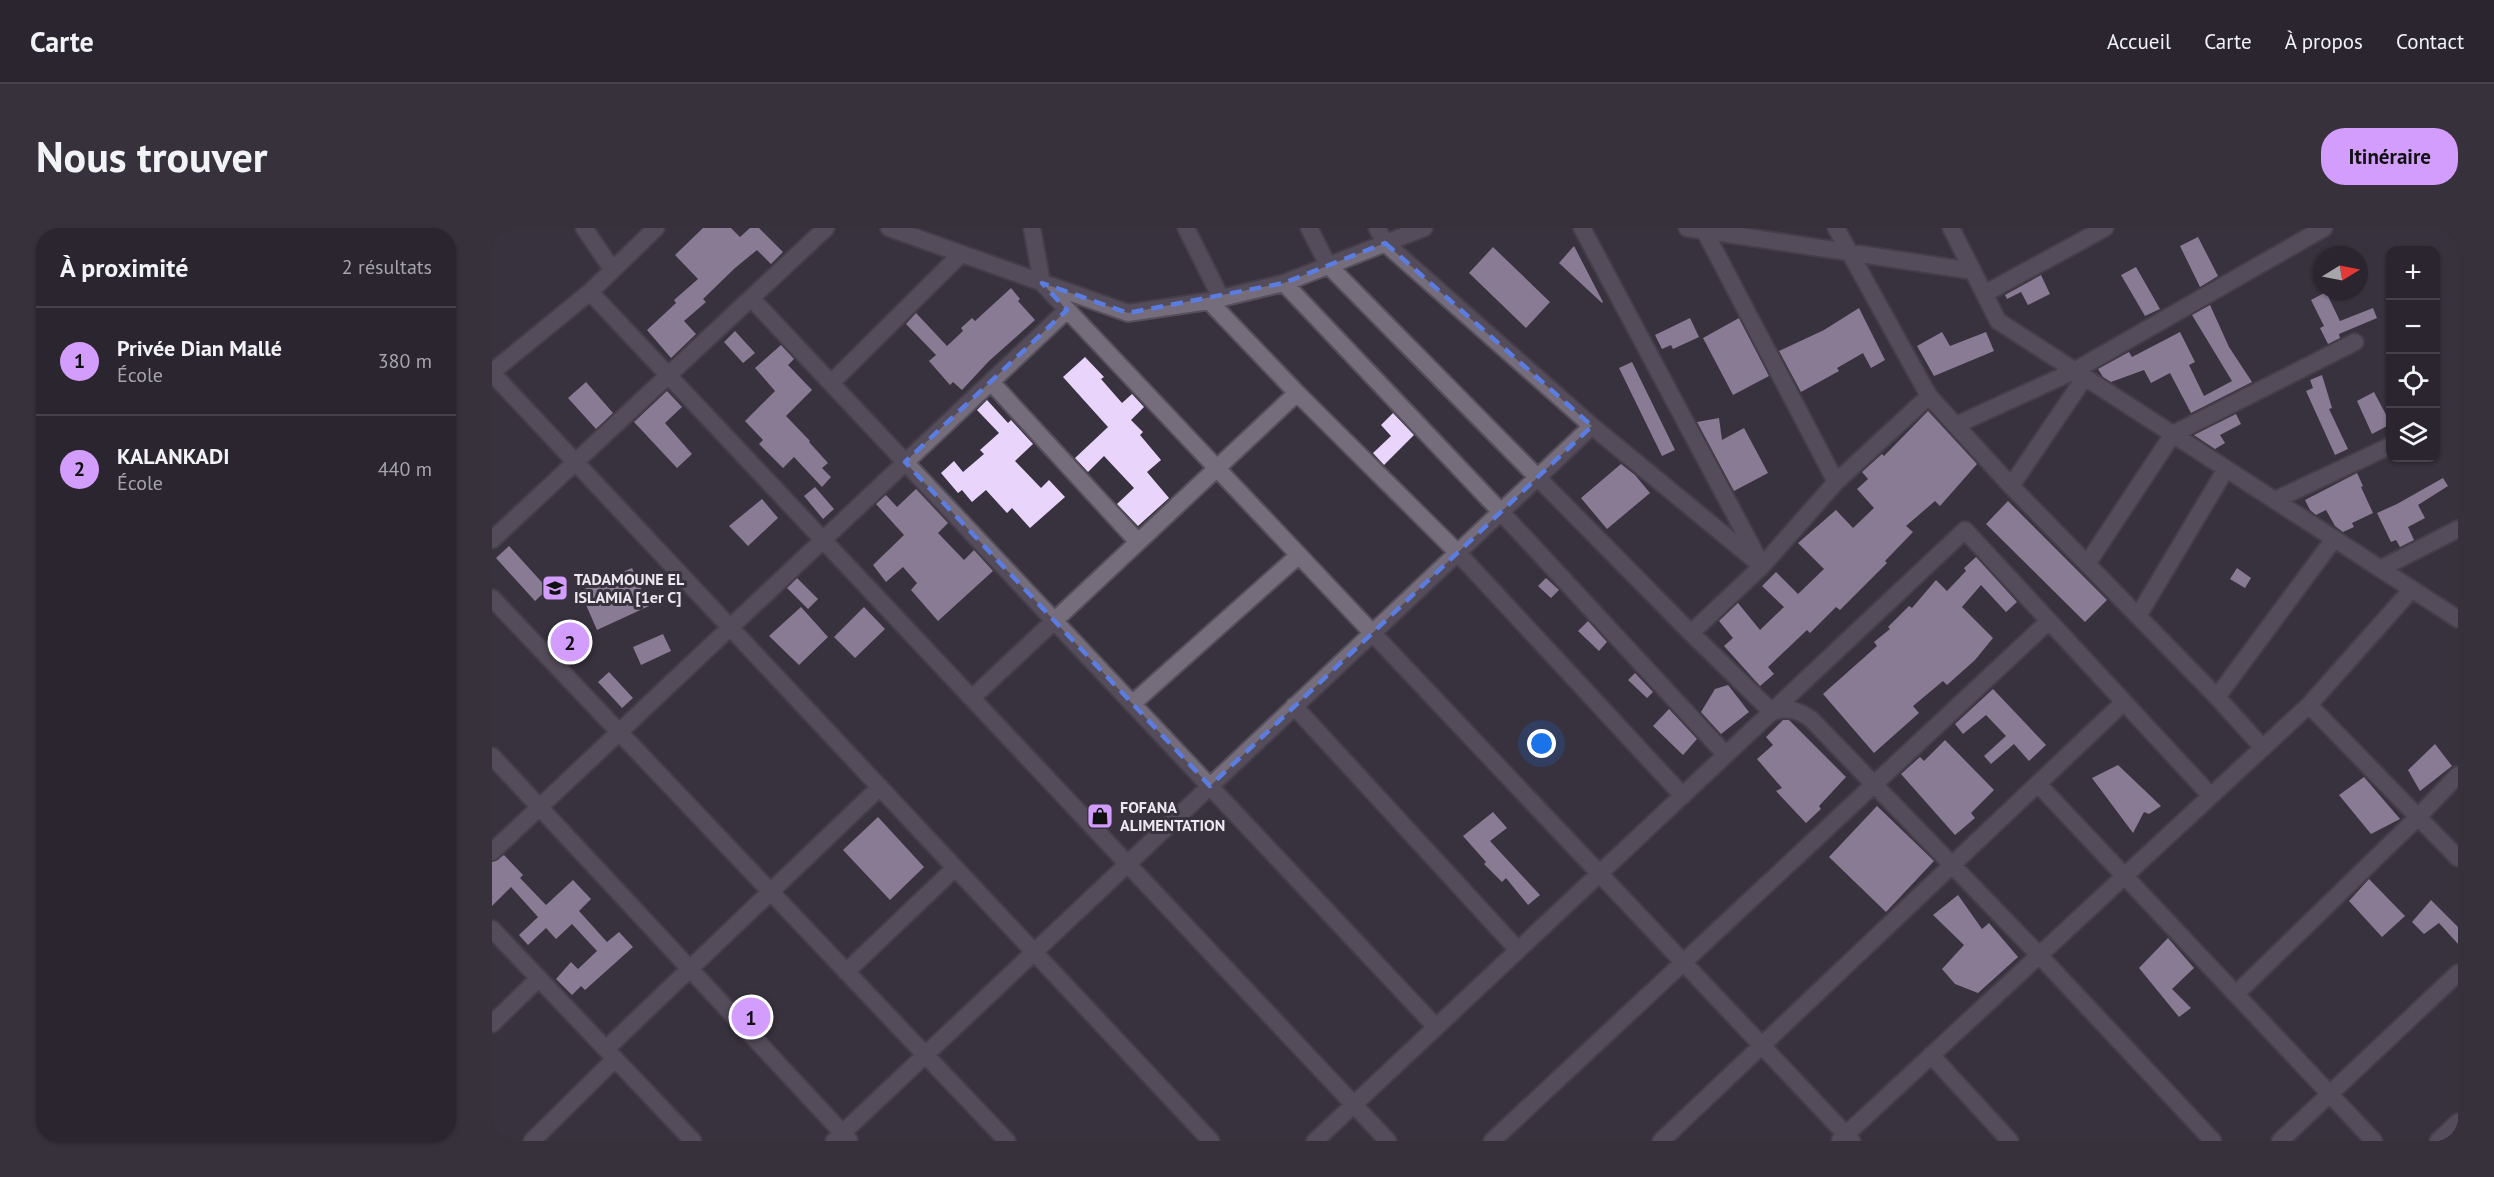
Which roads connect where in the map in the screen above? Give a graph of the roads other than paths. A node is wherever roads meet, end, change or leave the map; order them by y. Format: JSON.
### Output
{"nodes":[{"id":1,"x":584,"y":228,"type":"edge"},
{"id":2,"x":656,"y":228,"type":"edge"},
{"id":3,"x":826,"y":228,"type":"edge"},
{"id":4,"x":889,"y":228,"type":"edge"},
{"id":5,"x":1032,"y":228,"type":"edge"},
{"id":6,"x":1186,"y":228,"type":"edge"},
{"id":7,"x":1309,"y":228,"type":"edge"},
{"id":8,"x":1424,"y":228,"type":"edge"},
{"id":9,"x":1582,"y":228,"type":"edge"},
{"id":10,"x":1687,"y":228,"type":"edge"},
{"id":11,"x":1836,"y":228,"type":"edge"},
{"id":12,"x":1951,"y":228,"type":"edge"},
{"id":13,"x":2104,"y":228,"type":"edge"},
{"id":14,"x":2324,"y":228,"type":"edge"},
{"id":15,"x":1704,"y":229,"type":"edge"},
{"id":16,"x":2082,"y":233,"type":"edge"},
{"id":17,"x":1381,"y":235,"type":"edge"},
{"id":18,"x":961,"y":254,"type":"junction"},
{"id":19,"x":1849,"y":254,"type":"junction"},
{"id":20,"x":1329,"y":265,"type":"junction"},
{"id":21,"x":612,"y":269,"type":"junction"},
{"id":22,"x":1973,"y":271,"type":"junction"},
{"id":23,"x":1042,"y":283,"type":"junction"},
{"id":24,"x":1284,"y":283,"type":"junction"},
{"id":25,"x":590,"y":292,"type":"junction"},
{"id":26,"x":1984,"y":294,"type":"junction"},
{"id":27,"x":751,"y":298,"type":"junction"},
{"id":28,"x":1215,"y":299,"type":"junction"},
{"id":29,"x":1067,"y":310,"type":"junction"},
{"id":30,"x":2355,"y":342,"type":"dead end"},
{"id":31,"x":492,"y":373,"type":"edge"},
{"id":32,"x":2080,"y":374,"type":"junction"},
{"id":33,"x":669,"y":375,"type":"junction"},
{"id":34,"x":991,"y":381,"type":"junction"},
{"id":35,"x":831,"y":383,"type":"junction"},
{"id":36,"x":1297,"y":393,"type":"junction"},
{"id":37,"x":1929,"y":396,"type":"junction"},
{"id":38,"x":1956,"y":425,"type":"junction"},
{"id":39,"x":1592,"y":426,"type":"junction"},
{"id":40,"x":2173,"y":434,"type":"junction"},
{"id":41,"x":2386,"y":448,"type":"edge"},
{"id":42,"x":576,"y":462,"type":"junction"},
{"id":43,"x":905,"y":462,"type":"junction"},
{"id":44,"x":1217,"y":468,"type":"junction"},
{"id":45,"x":2226,"y":469,"type":"junction"},
{"id":46,"x":1537,"y":477,"type":"junction"},
{"id":47,"x":1836,"y":482,"type":"junction"},
{"id":48,"x":2011,"y":486,"type":"junction"},
{"id":49,"x":2275,"y":500,"type":"junction"},
{"id":50,"x":1501,"y":512,"type":"junction"},
{"id":51,"x":2458,"y":529,"type":"edge"},
{"id":52,"x":2334,"y":539,"type":"junction"},
{"id":53,"x":492,"y":540,"type":"edge"},
{"id":54,"x":823,"y":540,"type":"junction"},
{"id":55,"x":1138,"y":542,"type":"junction"},
{"id":56,"x":1457,"y":552,"type":"junction"},
{"id":57,"x":1299,"y":555,"type":"junction"},
{"id":58,"x":2087,"y":564,"type":"junction"},
{"id":59,"x":1762,"y":566,"type":"junction"},
{"id":60,"x":2380,"y":569,"type":"junction"},
{"id":61,"x":2412,"y":589,"type":"junction"},
{"id":62,"x":492,"y":598,"type":"edge"},
{"id":63,"x":2138,"y":616,"type":"junction"},
{"id":64,"x":2458,"y":619,"type":"edge"},
{"id":65,"x":1054,"y":620,"type":"junction"},
{"id":66,"x":2049,"y":621,"type":"junction"},
{"id":67,"x":730,"y":627,"type":"junction"},
{"id":68,"x":1372,"y":633,"type":"junction"},
{"id":69,"x":1691,"y":633,"type":"junction"},
{"id":70,"x":2217,"y":697,"type":"junction"},
{"id":71,"x":972,"y":698,"type":"junction"},
{"id":72,"x":2124,"y":702,"type":"junction"},
{"id":73,"x":1132,"y":704,"type":"junction"},
{"id":74,"x":2309,"y":705,"type":"junction"},
{"id":75,"x":1294,"y":706,"type":"junction"},
{"id":76,"x":1772,"y":712,"type":"junction"},
{"id":77,"x":619,"y":732,"type":"junction"},
{"id":78,"x":2263,"y":748,"type":"junction"},
{"id":79,"x":1726,"y":755,"type":"junction"},
{"id":80,"x":492,"y":756,"type":"edge"},
{"id":81,"x":2458,"y":775,"type":"edge"},
{"id":82,"x":1875,"y":784,"type":"junction"},
{"id":83,"x":2038,"y":784,"type":"junction"},
{"id":84,"x":1210,"y":786,"type":"junction"},
{"id":85,"x":880,"y":787,"type":"junction"},
{"id":86,"x":1683,"y":795,"type":"junction"},
{"id":87,"x":2211,"y":796,"type":"junction"},
{"id":88,"x":540,"y":806,"type":"junction"},
{"id":89,"x":2418,"y":817,"type":"junction"},
{"id":90,"x":492,"y":852,"type":"edge"},
{"id":91,"x":2458,"y":858,"type":"edge"},
{"id":92,"x":1127,"y":864,"type":"junction"},
{"id":93,"x":1953,"y":865,"type":"junction"},
{"id":94,"x":955,"y":868,"type":"junction"},
{"id":95,"x":1600,"y":873,"type":"junction"},
{"id":96,"x":2125,"y":876,"type":"junction"},
{"id":97,"x":771,"y":891,"type":"junction"},
{"id":98,"x":492,"y":929,"type":"edge"},
{"id":99,"x":1518,"y":950,"type":"junction"},
{"id":100,"x":1034,"y":952,"type":"junction"},
{"id":101,"x":2039,"y":955,"type":"junction"},
{"id":102,"x":1684,"y":962,"type":"junction"},
{"id":103,"x":690,"y":969,"type":"junction"},
{"id":104,"x":846,"y":972,"type":"junction"},
{"id":105,"x":2458,"y":973,"type":"edge"},
{"id":106,"x":539,"y":978,"type":"junction"},
{"id":107,"x":2236,"y":994,"type":"junction"},
{"id":108,"x":492,"y":1024,"type":"edge"},
{"id":109,"x":1436,"y":1027,"type":"junction"},
{"id":110,"x":1762,"y":1045,"type":"junction"},
{"id":111,"x":611,"y":1054,"type":"junction"},
{"id":112,"x":925,"y":1054,"type":"junction"},
{"id":113,"x":1931,"y":1055,"type":"junction"},
{"id":114,"x":2330,"y":1094,"type":"junction"},
{"id":115,"x":1354,"y":1104,"type":"junction"},
{"id":116,"x":2458,"y":1122,"type":"edge"},
{"id":117,"x":842,"y":1138,"type":"edge"},
{"id":118,"x":1846,"y":1139,"type":"edge"},
{"id":119,"x":532,"y":1141,"type":"edge"},
{"id":120,"x":693,"y":1141,"type":"edge"},
{"id":121,"x":1007,"y":1141,"type":"edge"},
{"id":122,"x":1211,"y":1141,"type":"edge"},
{"id":123,"x":1315,"y":1141,"type":"edge"},
{"id":124,"x":1388,"y":1141,"type":"edge"},
{"id":125,"x":1492,"y":1141,"type":"edge"},
{"id":126,"x":1661,"y":1141,"type":"edge"},
{"id":127,"x":2010,"y":1141,"type":"edge"},
{"id":128,"x":2212,"y":1141,"type":"edge"},
{"id":129,"x":2280,"y":1141,"type":"edge"},
{"id":130,"x":2374,"y":1141,"type":"edge"},
{"id":131,"x":2438,"y":1141,"type":"edge"}],
"edges":[{"from":1,"to":21,"type":"street"},
{"from":2,"to":21,"type":"street"},
{"from":3,"to":27,"type":"street"},
{"from":4,"to":18,"type":"street"},
{"from":5,"to":23,"type":"street"},
{"from":6,"to":28,"type":"street"},
{"from":7,"to":20,"type":"street"},
{"from":8,"to":17,"type":"street"},
{"from":9,"to":59,"type":"street"},
{"from":10,"to":15,"type":"street"},
{"from":11,"to":19,"type":"street"},
{"from":12,"to":22,"type":"street"},
{"from":13,"to":16,"type":"street"},
{"from":14,"to":32,"type":"street"},
{"from":15,"to":19,"type":"street"},
{"from":15,"to":47,"type":"street"},
{"from":16,"to":26,"type":"street"},
{"from":17,"to":20,"type":"street"},
{"from":17,"to":39,"type":"street"},
{"from":18,"to":23,"type":"street"},
{"from":18,"to":35,"type":"street"},
{"from":19,"to":22,"type":"street"},
{"from":19,"to":37,"type":"street"},
{"from":20,"to":24,"type":"street"},
{"from":20,"to":46,"type":"street"},
{"from":21,"to":25,"type":"street"},
{"from":22,"to":26,"type":"street"},
{"from":23,"to":28,"type":"street"},
{"from":23,"to":29,"type":"street"},
{"from":24,"to":28,"type":"street"},
{"from":24,"to":50,"type":"street"},
{"from":25,"to":31,"type":"street"},
{"from":25,"to":33,"type":"street"},
{"from":26,"to":32,"type":"street"},
{"from":27,"to":33,"type":"street"},
{"from":27,"to":35,"type":"street"},
{"from":28,"to":36,"type":"street"},
{"from":29,"to":34,"type":"street"},
{"from":29,"to":44,"type":"street"},
{"from":30,"to":40,"type":"street"},
{"from":31,"to":42,"type":"street"},
{"from":32,"to":38,"type":"street"},
{"from":32,"to":40,"type":"street"},
{"from":32,"to":48,"type":"street"},
{"from":33,"to":42,"type":"street"},
{"from":33,"to":54,"type":"street"},
{"from":34,"to":43,"type":"street"},
{"from":34,"to":55,"type":"street"},
{"from":35,"to":43,"type":"street"},
{"from":36,"to":44,"type":"street"},
{"from":36,"to":56,"type":"street"},
{"from":37,"to":38,"type":"street"},
{"from":37,"to":47,"type":"street"},
{"from":38,"to":48,"type":"street"},
{"from":39,"to":46,"type":"street"},
{"from":39,"to":59,"type":"street"},
{"from":40,"to":45,"type":"street"},
{"from":40,"to":58,"type":"street"},
{"from":41,"to":49,"type":"street"},
{"from":42,"to":53,"type":"street"},
{"from":42,"to":67,"type":"street"},
{"from":43,"to":54,"type":"street"},
{"from":43,"to":65,"type":"street"},
{"from":44,"to":55,"type":"street"},
{"from":44,"to":57,"type":"street"},
{"from":45,"to":49,"type":"street"},
{"from":45,"to":63,"type":"street"},
{"from":46,"to":50,"type":"street"},
{"from":46,"to":69,"type":"street"},
{"from":47,"to":59,"type":"street"},
{"from":48,"to":58,"type":"street"},
{"from":49,"to":52,"type":"street"},
{"from":50,"to":56,"type":"street"},
{"from":50,"to":79,"type":"street"},
{"from":51,"to":60,"type":"street"},
{"from":52,"to":60,"type":"street"},
{"from":52,"to":70,"type":"street"},
{"from":54,"to":67,"type":"street"},
{"from":54,"to":71,"type":"street"},
{"from":55,"to":65,"type":"street"},
{"from":56,"to":68,"type":"street"},
{"from":56,"to":86,"type":"street"},
{"from":57,"to":68,"type":"street"},
{"from":57,"to":73,"type":"street"},
{"from":58,"to":63,"type":"street"},
{"from":59,"to":69,"type":"street"},
{"from":60,"to":61,"type":"street"},
{"from":61,"to":64,"type":"street"},
{"from":61,"to":74,"type":"street"},
{"from":62,"to":77,"type":"street"},
{"from":63,"to":70,"type":"street"},
{"from":65,"to":71,"type":"street"},
{"from":65,"to":73,"type":"street"},
{"from":66,"to":72,"type":"street"},
{"from":66,"to":76,"type":"street"},
{"from":66,"to":82,"type":"street"},
{"from":67,"to":77,"type":"street"},
{"from":67,"to":85,"type":"street"},
{"from":68,"to":75,"type":"street"},
{"from":68,"to":95,"type":"street"},
{"from":69,"to":76,"type":"street"},
{"from":70,"to":78,"type":"street"},
{"from":71,"to":92,"type":"street"},
{"from":72,"to":83,"type":"street"},
{"from":72,"to":87,"type":"street"},
{"from":73,"to":84,"type":"street"},
{"from":74,"to":78,"type":"street"},
{"from":74,"to":89,"type":"street"},
{"from":75,"to":84,"type":"street"},
{"from":75,"to":99,"type":"street"},
{"from":76,"to":79,"type":"street"},
{"from":76,"to":82,"type":"street"},
{"from":77,"to":88,"type":"street"},
{"from":77,"to":97,"type":"street"},
{"from":78,"to":87,"type":"street"},
{"from":79,"to":86,"type":"street"},
{"from":80,"to":88,"type":"street"},
{"from":81,"to":89,"type":"street"},
{"from":82,"to":93,"type":"street"},
{"from":82,"to":102,"type":"street"},
{"from":83,"to":93,"type":"street"},
{"from":83,"to":96,"type":"street"},
{"from":84,"to":92,"type":"street"},
{"from":84,"to":109,"type":"street"},
{"from":85,"to":94,"type":"street"},
{"from":85,"to":97,"type":"street"},
{"from":86,"to":95,"type":"street"},
{"from":87,"to":96,"type":"street"},
{"from":88,"to":90,"type":"street"},
{"from":88,"to":103,"type":"street"},
{"from":89,"to":91,"type":"street"},
{"from":89,"to":107,"type":"street"},
{"from":92,"to":100,"type":"street"},
{"from":92,"to":115,"type":"street"},
{"from":93,"to":101,"type":"street"},
{"from":93,"to":110,"type":"street"},
{"from":94,"to":100,"type":"street"},
{"from":94,"to":104,"type":"street"},
{"from":95,"to":99,"type":"street"},
{"from":95,"to":102,"type":"street"},
{"from":96,"to":101,"type":"street"},
{"from":96,"to":107,"type":"street"},
{"from":97,"to":103,"type":"street"},
{"from":97,"to":104,"type":"street"},
{"from":98,"to":106,"type":"street"},
{"from":99,"to":109,"type":"street"},
{"from":100,"to":112,"type":"street"},
{"from":100,"to":122,"type":"street"},
{"from":101,"to":113,"type":"street"},
{"from":101,"to":128,"type":"street"},
{"from":102,"to":110,"type":"street"},
{"from":102,"to":125,"type":"street"},
{"from":103,"to":111,"type":"street"},
{"from":103,"to":117,"type":"street"},
{"from":104,"to":112,"type":"street"},
{"from":105,"to":114,"type":"street"},
{"from":106,"to":108,"type":"street"},
{"from":106,"to":111,"type":"street"},
{"from":107,"to":114,"type":"street"},
{"from":109,"to":115,"type":"street"},
{"from":110,"to":118,"type":"street"},
{"from":110,"to":126,"type":"street"},
{"from":111,"to":119,"type":"street"},
{"from":111,"to":120,"type":"street"},
{"from":112,"to":117,"type":"street"},
{"from":112,"to":121,"type":"street"},
{"from":113,"to":118,"type":"street"},
{"from":113,"to":127,"type":"street"},
{"from":114,"to":129,"type":"street"},
{"from":114,"to":130,"type":"street"},
{"from":115,"to":123,"type":"street"},
{"from":115,"to":124,"type":"street"},
{"from":116,"to":131,"type":"street"}]}
